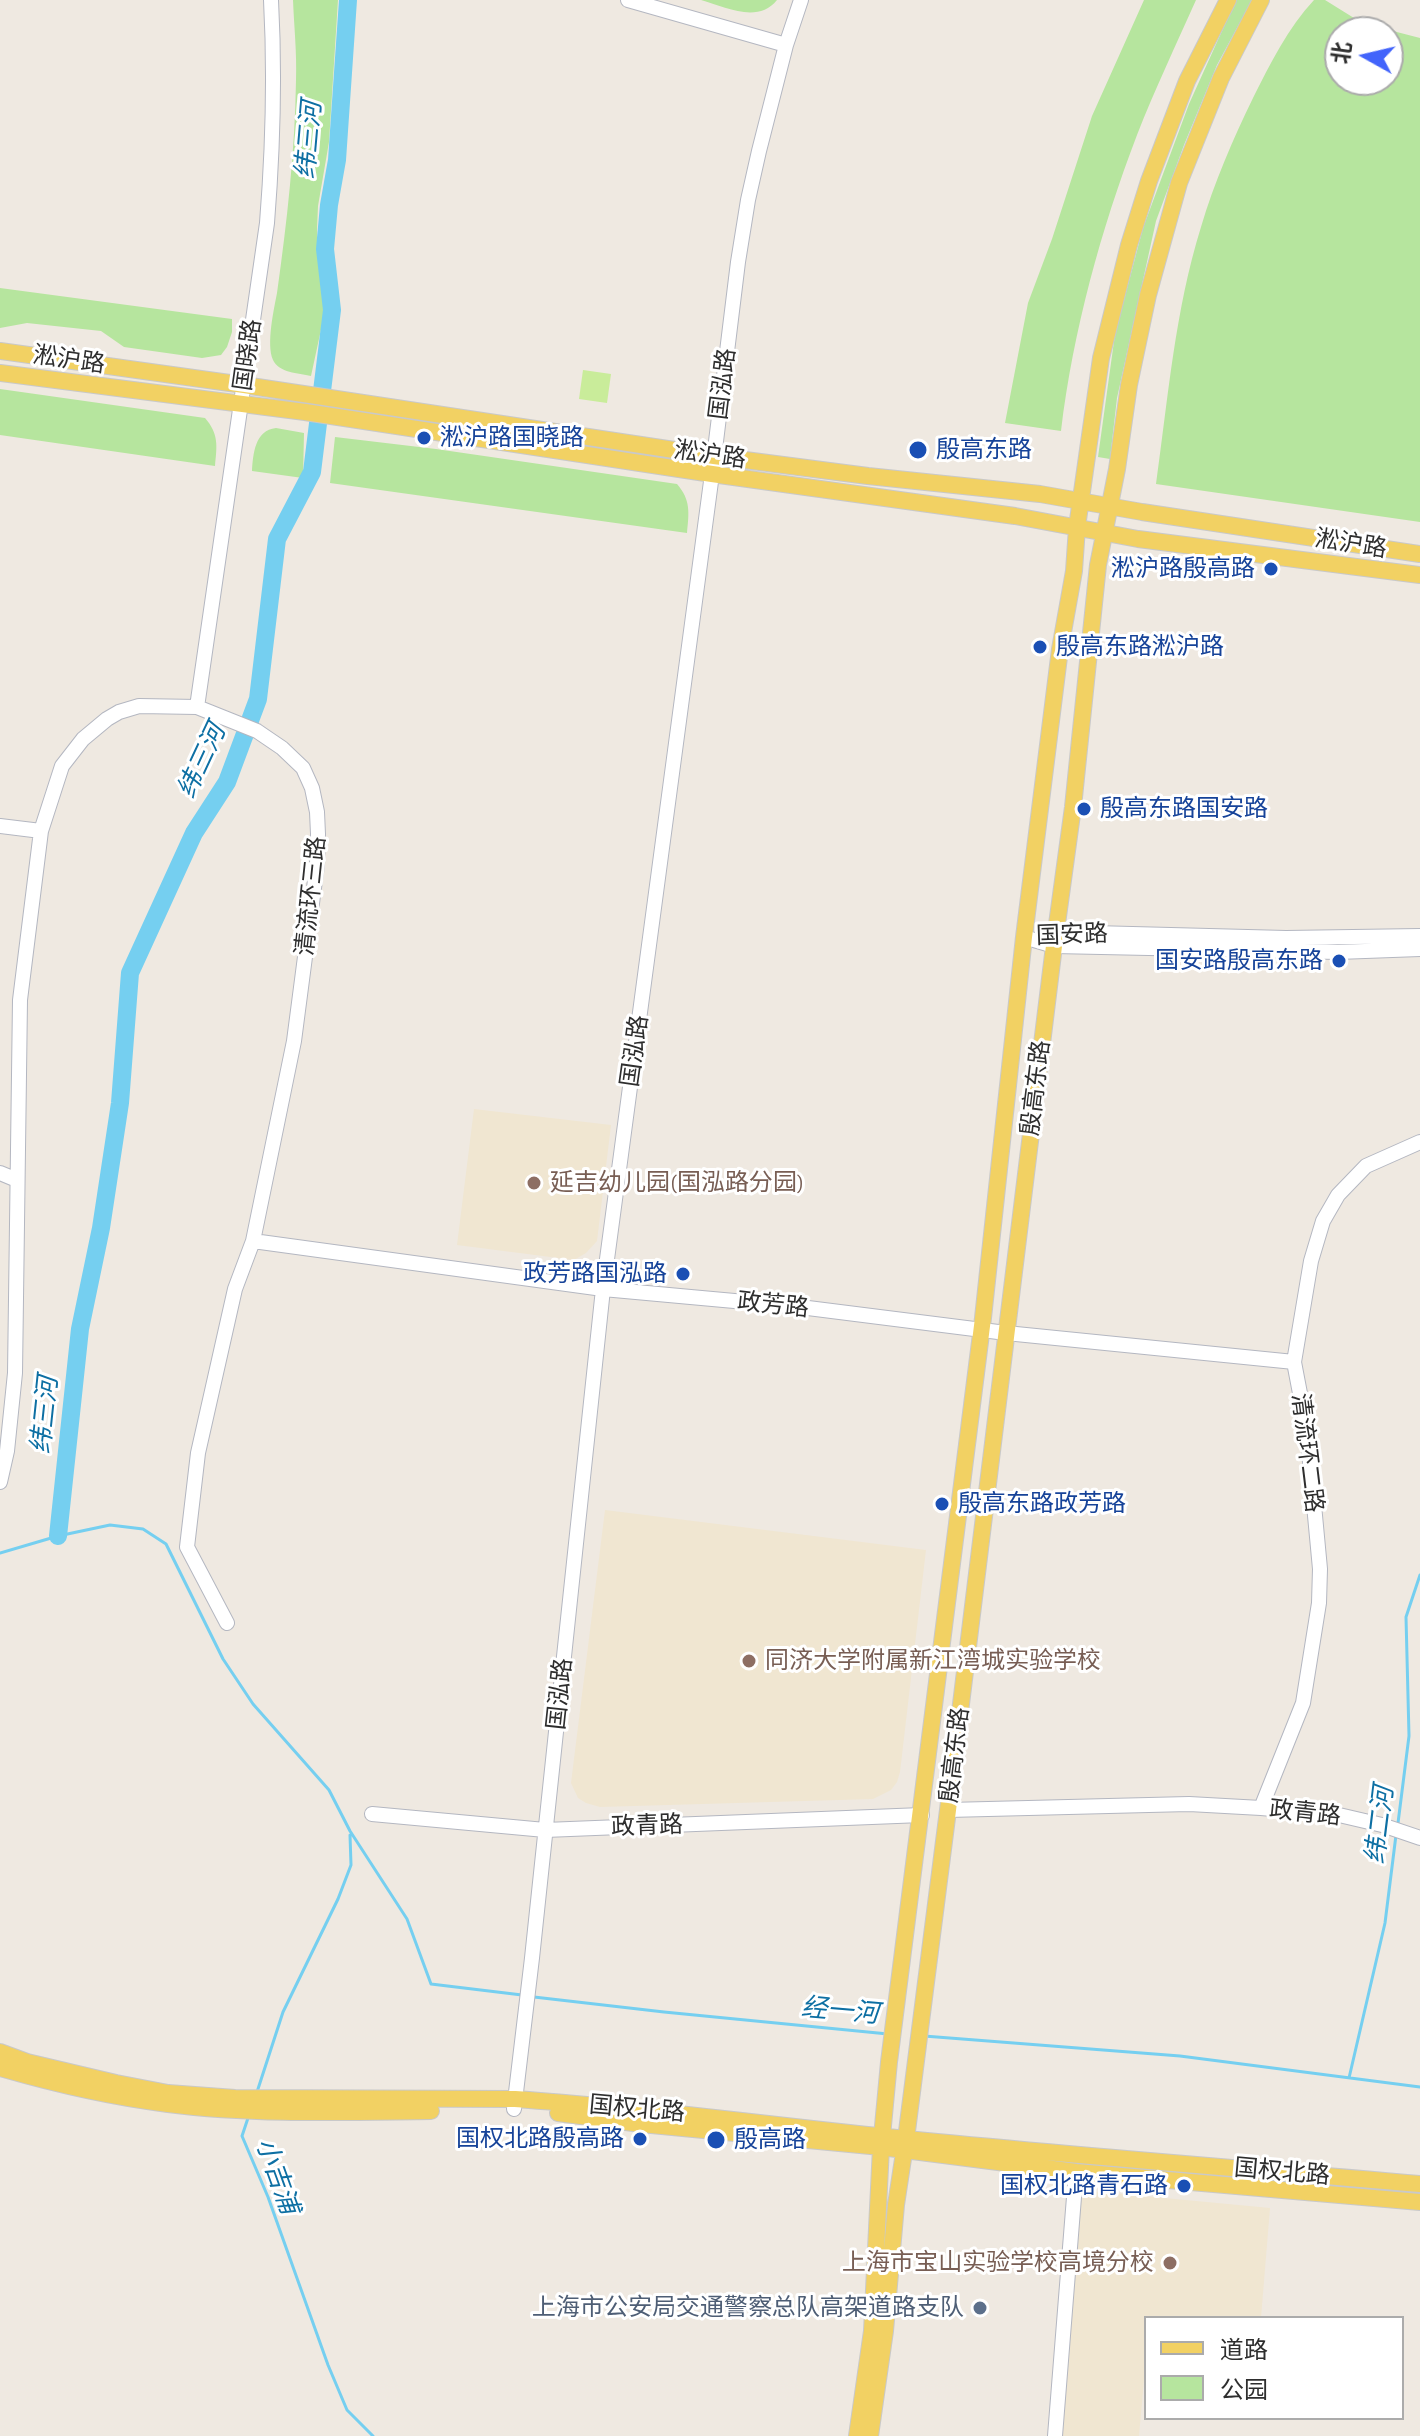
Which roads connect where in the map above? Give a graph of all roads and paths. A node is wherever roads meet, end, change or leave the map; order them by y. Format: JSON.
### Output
{"nodes":[{"id":1,"x":271,"y":0,"type":"edge"},
{"id":2,"x":628,"y":0,"type":"edge"},
{"id":3,"x":801,"y":0,"type":"edge"},
{"id":4,"x":1228,"y":0,"type":"edge"},
{"id":5,"x":1261,"y":0,"type":"edge"},
{"id":6,"x":786,"y":45,"type":"junction"},
{"id":7,"x":0,"y":351,"type":"edge"},
{"id":8,"x":0,"y":373,"type":"edge"},
{"id":9,"x":244,"y":385,"type":"junction"},
{"id":10,"x":241,"y":404,"type":"junction"},
{"id":11,"x":714,"y":456,"type":"junction"},
{"id":12,"x":712,"y":474,"type":"junction"},
{"id":13,"x":1081,"y":501,"type":"junction"},
{"id":14,"x":1109,"y":507,"type":"junction"},
{"id":15,"x":1077,"y":527,"type":"junction"},
{"id":16,"x":1106,"y":532,"type":"junction"},
{"id":17,"x":1420,"y":554,"type":"edge"},
{"id":18,"x":1420,"y":575,"type":"edge"},
{"id":19,"x":197,"y":707,"type":"junction"},
{"id":20,"x":0,"y":826,"type":"edge"},
{"id":21,"x":41,"y":831,"type":"junction"},
{"id":22,"x":1420,"y":936,"type":"edge"},
{"id":23,"x":1024,"y":937,"type":"junction"},
{"id":24,"x":1054,"y":939,"type":"junction"},
{"id":25,"x":1400,"y":942,"type":"junction"},
{"id":26,"x":1420,"y":949,"type":"edge"},
{"id":27,"x":1420,"y":1142,"type":"edge"},
{"id":28,"x":0,"y":1173,"type":"edge"},
{"id":29,"x":17,"y":1180,"type":"junction"},
{"id":30,"x":253,"y":1241,"type":"junction"},
{"id":31,"x":603,"y":1289,"type":"junction"},
{"id":32,"x":981,"y":1330,"type":"junction"},
{"id":33,"x":1006,"y":1333,"type":"junction"},
{"id":34,"x":1294,"y":1362,"type":"junction"},
{"id":35,"x":0,"y":1482,"type":"edge"},
{"id":36,"x":227,"y":1623,"type":"dead end"},
{"id":37,"x":1261,"y":1808,"type":"junction"},
{"id":38,"x":948,"y":1810,"type":"junction"},
{"id":39,"x":372,"y":1814,"type":"dead end"},
{"id":40,"x":922,"y":1815,"type":"junction"},
{"id":41,"x":545,"y":1830,"type":"junction"},
{"id":42,"x":1416,"y":1836,"type":"edge"},
{"id":43,"x":0,"y":2052,"type":"edge"},
{"id":44,"x":0,"y":2068,"type":"edge"},
{"id":45,"x":233,"y":2104,"type":"junction"},
{"id":46,"x":514,"y":2104,"type":"junction"},
{"id":47,"x":881,"y":2142,"type":"junction"},
{"id":48,"x":906,"y":2144,"type":"junction"},
{"id":49,"x":1076,"y":2172,"type":"junction"},
{"id":50,"x":1420,"y":2184,"type":"edge"},
{"id":51,"x":1420,"y":2202,"type":"edge"},
{"id":52,"x":857,"y":2436,"type":"edge"},
{"id":53,"x":870,"y":2436,"type":"edge"},
{"id":54,"x":1055,"y":2436,"type":"edge"}],
"edges":[{"from":1,"to":9,"type":"street","name":"国晓路"},
{"from":2,"to":6,"type":"street"},
{"from":3,"to":6,"type":"street","name":"国泓路"},
{"from":4,"to":13,"type":"main road","name":"殷高东路"},
{"from":5,"to":14,"type":"main road","name":"殷高东路"},
{"from":6,"to":11,"type":"street","name":"国泓路"},
{"from":7,"to":9,"type":"main road","name":"淞沪路"},
{"from":8,"to":10,"type":"main road","name":"淞沪路"},
{"from":9,"to":10,"type":"street","name":"国晓路"},
{"from":9,"to":11,"type":"main road","name":"淞沪路"},
{"from":10,"to":12,"type":"main road","name":"淞沪路"},
{"from":10,"to":19,"type":"street","name":"国晓路"},
{"from":11,"to":12,"type":"street","name":"国泓路"},
{"from":11,"to":13,"type":"main road","name":"淞沪路"},
{"from":12,"to":15,"type":"main road","name":"淞沪路"},
{"from":12,"to":31,"type":"street","name":"国泓路"},
{"from":13,"to":14,"type":"main road","name":"淞沪路"},
{"from":13,"to":15,"type":"main road","name":"殷高东路"},
{"from":14,"to":16,"type":"main road","name":"殷高东路"},
{"from":14,"to":17,"type":"main road","name":"淞沪路"},
{"from":15,"to":16,"type":"main road","name":"淞沪路"},
{"from":15,"to":23,"type":"main road","name":"殷高东路"},
{"from":16,"to":18,"type":"main road","name":"淞沪路"},
{"from":16,"to":24,"type":"main road","name":"殷高东路"},
{"from":19,"to":21,"type":"street","name":"清流环三路"},
{"from":19,"to":30,"type":"street","name":"清流环三路"},
{"from":20,"to":21,"type":"street"},
{"from":21,"to":29,"type":"street","name":"清流环三路"},
{"from":22,"to":25,"type":"street","name":"国安路"},
{"from":23,"to":24,"type":"street","name":"国安路"},
{"from":23,"to":32,"type":"main road","name":"殷高东路"},
{"from":24,"to":25,"type":"street","name":"国安路"},
{"from":24,"to":33,"type":"main road","name":"殷高东路"},
{"from":25,"to":26,"type":"street","name":"国安路"},
{"from":27,"to":34,"type":"street","name":"清流环二路"},
{"from":28,"to":29,"type":"street"},
{"from":29,"to":35,"type":"street","name":"清流环三路"},
{"from":30,"to":31,"type":"street","name":"政芳路"},
{"from":30,"to":36,"type":"street","name":"清流环三路"},
{"from":31,"to":32,"type":"street","name":"政芳路"},
{"from":31,"to":41,"type":"street","name":"国泓路"},
{"from":32,"to":33,"type":"street","name":"政芳路"},
{"from":32,"to":40,"type":"main road","name":"殷高东路"},
{"from":33,"to":34,"type":"street","name":"政芳路"},
{"from":33,"to":38,"type":"main road","name":"殷高东路"},
{"from":34,"to":37,"type":"street","name":"清流环二路"},
{"from":37,"to":38,"type":"street","name":"政青路"},
{"from":37,"to":42,"type":"street","name":"政青路"},
{"from":38,"to":48,"type":"main road","name":"殷高东路"},
{"from":39,"to":41,"type":"street","name":"政青路"},
{"from":40,"to":41,"type":"street","name":"政青路"},
{"from":40,"to":47,"type":"main road","name":"殷高东路"},
{"from":41,"to":46,"type":"street","name":"国泓路"},
{"from":43,"to":45,"type":"main road","name":"国权北路"},
{"from":44,"to":45,"type":"main road","name":"国权北路"},
{"from":45,"to":46,"type":"main road","name":"国权北路"},
{"from":46,"to":47,"type":"main road","name":"国权北路"},
{"from":47,"to":48,"type":"main road","name":"国权北路"},
{"from":47,"to":52,"type":"main road"},
{"from":48,"to":49,"type":"main road","name":"国权北路"},
{"from":48,"to":50,"type":"main road","name":"国权北路"},
{"from":48,"to":53,"type":"main road"},
{"from":49,"to":51,"type":"main road","name":"国权北路"},
{"from":49,"to":54,"type":"street"}]}
